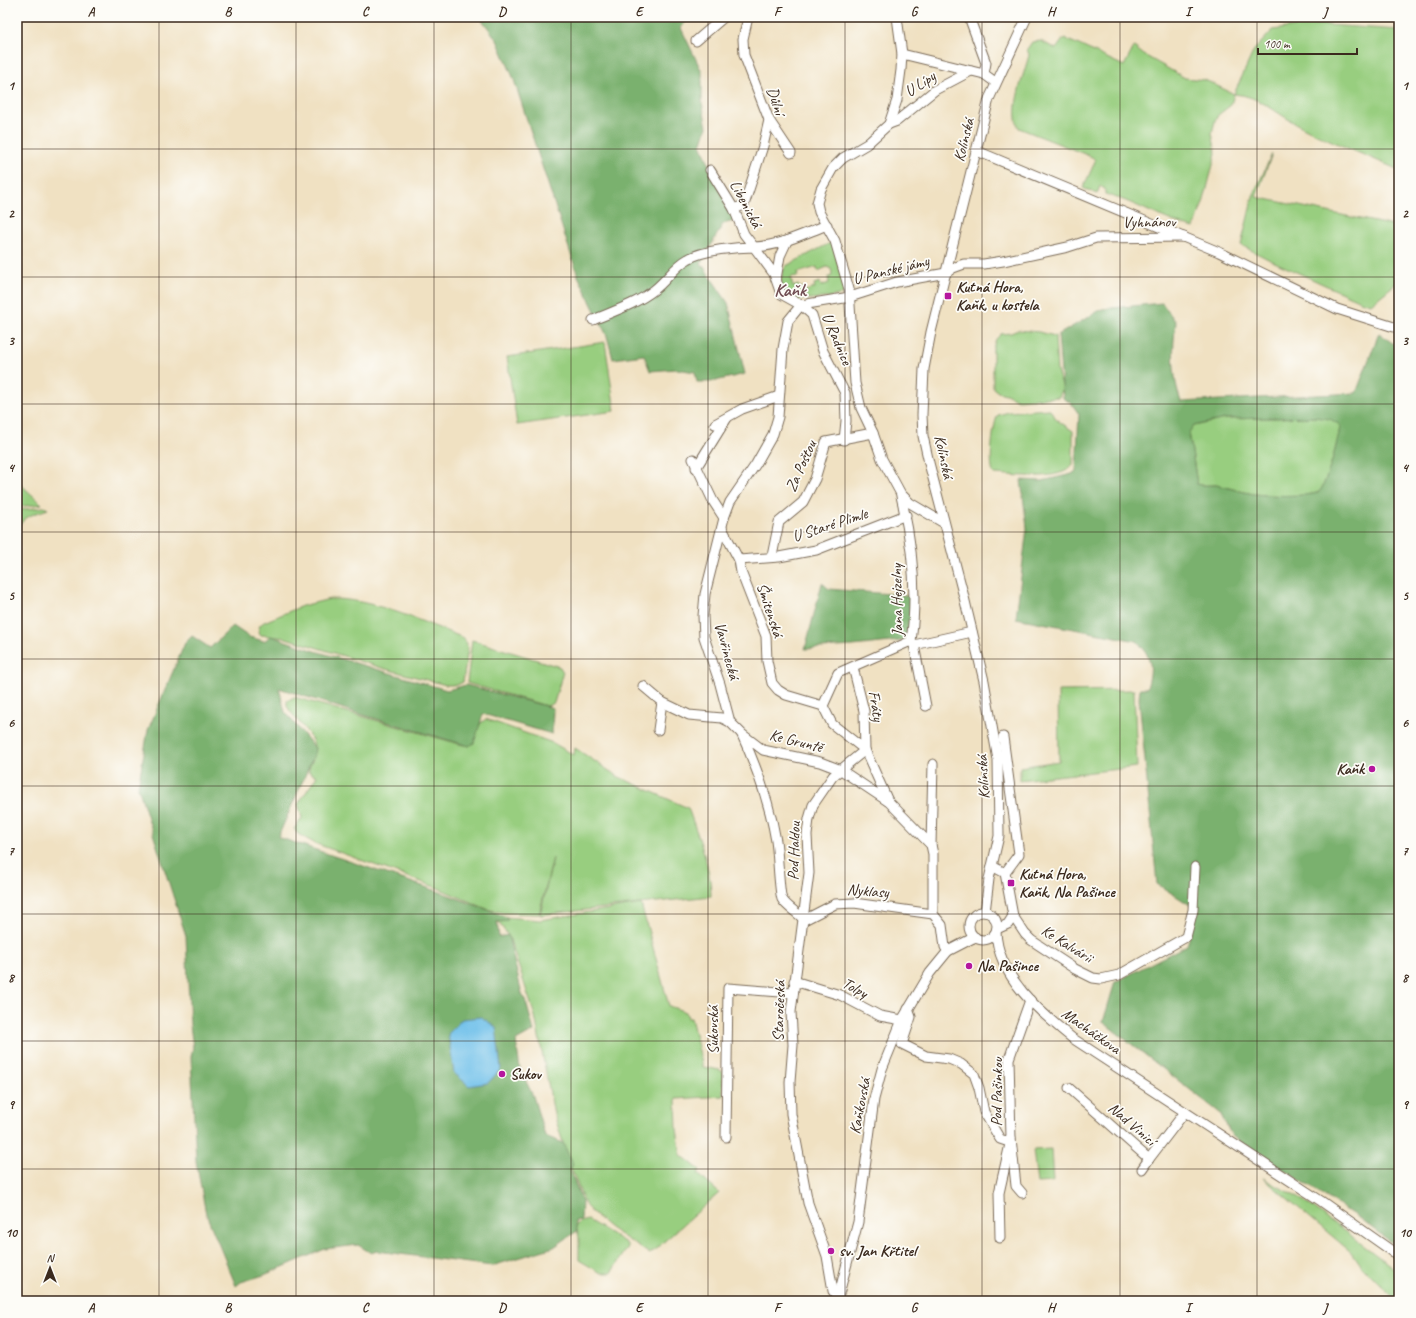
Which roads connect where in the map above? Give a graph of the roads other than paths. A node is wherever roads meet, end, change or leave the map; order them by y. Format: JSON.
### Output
{"nodes":[{"id":1,"x":724,"y":17,"type":"edge"},
{"id":2,"x":748,"y":17,"type":"edge"},
{"id":3,"x":897,"y":17,"type":"edge"},
{"id":4,"x":969,"y":17,"type":"edge"},
{"id":5,"x":1026,"y":17,"type":"edge"},
{"id":6,"x":696,"y":41,"type":"dead end"},
{"id":7,"x":902,"y":54,"type":"junction"},
{"id":8,"x":970,"y":71,"type":"junction"},
{"id":9,"x":984,"y":74,"type":"junction"},
{"id":10,"x":995,"y":82,"type":"junction"},
{"id":11,"x":769,"y":120,"type":"junction"},
{"id":12,"x":888,"y":124,"type":"junction"},
{"id":13,"x":781,"y":137,"type":"junction"},
{"id":14,"x":763,"y":146,"type":"junction"},
{"id":15,"x":977,"y":151,"type":"junction"},
{"id":16,"x":791,"y":153,"type":"dead end"},
{"id":17,"x":710,"y":170,"type":"dead end"},
{"id":18,"x":734,"y":210,"type":"junction"},
{"id":19,"x":827,"y":225,"type":"junction"},
{"id":20,"x":1184,"y":237,"type":"junction"},
{"id":21,"x":787,"y":241,"type":"junction"},
{"id":22,"x":754,"y":247,"type":"junction"},
{"id":23,"x":946,"y":273,"type":"junction"},
{"id":24,"x":776,"y":280,"type":"junction"},
{"id":25,"x":850,"y":297,"type":"junction"},
{"id":26,"x":801,"y":305,"type":"junction"},
{"id":27,"x":593,"y":320,"type":"dead end"},
{"id":28,"x":1394,"y":328,"type":"dead end"},
{"id":29,"x":855,"y":383,"type":"junction"},
{"id":30,"x":842,"y":386,"type":"junction"},
{"id":31,"x":779,"y":396,"type":"junction"},
{"id":32,"x":729,"y":416,"type":"junction"},
{"id":33,"x":715,"y":424,"type":"dead end"},
{"id":34,"x":874,"y":433,"type":"junction"},
{"id":35,"x":844,"y":440,"type":"junction"},
{"id":36,"x":692,"y":459,"type":"dead end"},
{"id":37,"x":696,"y":468,"type":"junction"},
{"id":38,"x":901,"y":494,"type":"junction"},
{"id":39,"x":906,"y":515,"type":"junction"},
{"id":40,"x":724,"y":518,"type":"junction"},
{"id":41,"x":944,"y":523,"type":"junction"},
{"id":42,"x":722,"y":528,"type":"junction"},
{"id":43,"x":717,"y":553,"type":"junction"},
{"id":44,"x":737,"y":556,"type":"junction"},
{"id":45,"x":772,"y":556,"type":"junction"},
{"id":46,"x":972,"y":632,"type":"junction"},
{"id":47,"x":912,"y":643,"type":"junction"},
{"id":48,"x":853,"y":667,"type":"junction"},
{"id":49,"x":643,"y":686,"type":"dead end"},
{"id":50,"x":662,"y":702,"type":"junction"},
{"id":51,"x":822,"y":706,"type":"junction"},
{"id":52,"x":926,"y":706,"type":"dead end"},
{"id":53,"x":730,"y":722,"type":"junction"},
{"id":54,"x":658,"y":730,"type":"dead end"},
{"id":55,"x":742,"y":734,"type":"junction"},
{"id":56,"x":1003,"y":737,"type":"dead end"},
{"id":57,"x":763,"y":750,"type":"junction"},
{"id":58,"x":865,"y":750,"type":"junction"},
{"id":59,"x":752,"y":757,"type":"junction"},
{"id":60,"x":933,"y":764,"type":"dead end"},
{"id":61,"x":840,"y":770,"type":"junction"},
{"id":62,"x":889,"y":802,"type":"junction"},
{"id":63,"x":931,"y":845,"type":"junction"},
{"id":64,"x":992,"y":866,"type":"junction"},
{"id":65,"x":1195,"y":867,"type":"dead end"},
{"id":66,"x":1005,"y":873,"type":"junction"},
{"id":67,"x":985,"y":912,"type":"junction"},
{"id":68,"x":933,"y":914,"type":"junction"},
{"id":69,"x":1013,"y":916,"type":"junction"},
{"id":70,"x":804,"y":920,"type":"junction"},
{"id":71,"x":996,"y":931,"type":"junction"},
{"id":72,"x":972,"y":933,"type":"junction"},
{"id":73,"x":986,"y":940,"type":"junction"},
{"id":74,"x":996,"y":947,"type":"junction"},
{"id":75,"x":948,"y":951,"type":"junction"},
{"id":76,"x":794,"y":981,"type":"junction"},
{"id":77,"x":793,"y":993,"type":"junction"},
{"id":78,"x":1030,"y":1000,"type":"junction"},
{"id":79,"x":908,"y":1009,"type":"junction"},
{"id":80,"x":902,"y":1020,"type":"junction"},
{"id":81,"x":1070,"y":1088,"type":"dead end"},
{"id":82,"x":1188,"y":1114,"type":"junction"},
{"id":83,"x":726,"y":1137,"type":"dead end"},
{"id":84,"x":1011,"y":1138,"type":"junction"},
{"id":85,"x":1149,"y":1159,"type":"junction"},
{"id":86,"x":1142,"y":1169,"type":"dead end"},
{"id":87,"x":1022,"y":1193,"type":"dead end"},
{"id":88,"x":1000,"y":1238,"type":"dead end"},
{"id":89,"x":1399,"y":1256,"type":"edge"},
{"id":90,"x":837,"y":1300,"type":"edge"}],
"edges":[{"from":1,"to":6,"type":"street"},
{"from":2,"to":11,"type":"street","name":"Důlní"},
{"from":3,"to":7,"type":"street","name":"U Panské jámy"},
{"from":4,"to":9,"type":"street"},
{"from":5,"to":10,"type":"street","name":"Kolínská"},
{"from":7,"to":8,"type":"street","name":"U Lípy"},
{"from":7,"to":12,"type":"street","name":"U Panské jámy"},
{"from":8,"to":9,"type":"street","name":"U Lípy"},
{"from":8,"to":12,"type":"street","name":"U Lípy"},
{"from":9,"to":10,"type":"street","name":"U Lípy"},
{"from":10,"to":15,"type":"street","name":"Kolínská"},
{"from":11,"to":13,"type":"street"},
{"from":11,"to":14,"type":"street","name":"Důlní"},
{"from":12,"to":19,"type":"street","name":"U Panské jámy"},
{"from":13,"to":14,"type":"street"},
{"from":13,"to":16,"type":"street"},
{"from":14,"to":18,"type":"street","name":"Důlní"},
{"from":15,"to":20,"type":"street","name":"Vyhnánov"},
{"from":15,"to":23,"type":"street","name":"Kolínská"},
{"from":17,"to":18,"type":"street","name":"Libenická"},
{"from":18,"to":22,"type":"street","name":"Libenická"},
{"from":19,"to":21,"type":"street","name":"Libenická"},
{"from":19,"to":25,"type":"street","name":"U Panské jámy"},
{"from":20,"to":23,"type":"street","name":"Vyhnánov"},
{"from":20,"to":28,"type":"street"},
{"from":21,"to":22,"type":"street","name":"Libenická"},
{"from":21,"to":24,"type":"street"},
{"from":22,"to":24,"type":"street"},
{"from":22,"to":27,"type":"street"},
{"from":23,"to":25,"type":"street","name":"U Panské jámy"},
{"from":23,"to":41,"type":"street","name":"Kolínská"},
{"from":24,"to":26,"type":"street"},
{"from":25,"to":26,"type":"street"},
{"from":25,"to":29,"type":"street","name":"U Radnice"},
{"from":26,"to":30,"type":"street","name":"U Radnice"},
{"from":26,"to":31,"type":"street","name":"Vavřinecká"},
{"from":29,"to":30,"type":"street","name":"U Radnice"},
{"from":29,"to":34,"type":"street","name":"U Radnice"},
{"from":30,"to":35,"type":"street","name":"U Radnice"},
{"from":31,"to":32,"type":"street"},
{"from":31,"to":40,"type":"street","name":"Vavřinecká"},
{"from":32,"to":33,"type":"street"},
{"from":32,"to":37,"type":"street"},
{"from":34,"to":35,"type":"street"},
{"from":34,"to":38,"type":"street","name":"U Radnice"},
{"from":35,"to":45,"type":"street","name":"Za Poštou"},
{"from":36,"to":37,"type":"street"},
{"from":37,"to":40,"type":"street"},
{"from":38,"to":39,"type":"street","name":"Jana Hejzelny"},
{"from":38,"to":41,"type":"street","name":"U Radnice"},
{"from":39,"to":45,"type":"street","name":"U Staré Plimle"},
{"from":39,"to":47,"type":"street","name":"Jana Hejzelny"},
{"from":40,"to":42,"type":"street","name":"Vavřinecká"},
{"from":41,"to":46,"type":"street","name":"Kolínská"},
{"from":42,"to":43,"type":"street","name":"Vavřinecká"},
{"from":42,"to":44,"type":"street","name":"Šmitenská"},
{"from":43,"to":44,"type":"street","name":"U Staré Plimle"},
{"from":43,"to":53,"type":"street","name":"Vavřinecká"},
{"from":44,"to":45,"type":"street","name":"U Staré Plimle"},
{"from":44,"to":51,"type":"street","name":"Šmitenská"},
{"from":46,"to":47,"type":"street","name":"Jana Hejzelny"},
{"from":46,"to":64,"type":"street","name":"Kolínská"},
{"from":47,"to":48,"type":"street"},
{"from":47,"to":52,"type":"street"},
{"from":48,"to":51,"type":"street"},
{"from":48,"to":58,"type":"street","name":"Fráty"},
{"from":49,"to":50,"type":"street"},
{"from":50,"to":53,"type":"street"},
{"from":50,"to":54,"type":"street"},
{"from":51,"to":58,"type":"street"},
{"from":53,"to":55,"type":"street","name":"Ke Gruntě"},
{"from":55,"to":57,"type":"street","name":"Ke Gruntě"},
{"from":55,"to":59,"type":"street"},
{"from":56,"to":66,"type":"street"},
{"from":57,"to":59,"type":"street"},
{"from":57,"to":61,"type":"street","name":"Ke Gruntě"},
{"from":58,"to":61,"type":"street"},
{"from":58,"to":62,"type":"street","name":"Ke Gruntě"},
{"from":59,"to":70,"type":"street"},
{"from":60,"to":63,"type":"street"},
{"from":61,"to":62,"type":"street","name":"Ke Gruntě"},
{"from":61,"to":70,"type":"street","name":"Pod Haldou"},
{"from":62,"to":63,"type":"street","name":"Ke Gruntě"},
{"from":63,"to":68,"type":"street"},
{"from":64,"to":66,"type":"street"},
{"from":64,"to":67,"type":"street","name":"Kolínská"},
{"from":65,"to":69,"type":"street","name":"Ke Kalvárii"},
{"from":66,"to":69,"type":"street"},
{"from":67,"to":71,"type":"street"},
{"from":67,"to":72,"type":"street"},
{"from":68,"to":70,"type":"street","name":"Nyklasy"},
{"from":68,"to":75,"type":"street"},
{"from":69,"to":71,"type":"street"},
{"from":70,"to":76,"type":"street","name":"Staročeská"},
{"from":71,"to":73,"type":"street"},
{"from":71,"to":74,"type":"street"},
{"from":72,"to":73,"type":"street"},
{"from":72,"to":75,"type":"street","name":"Kaňkovská"},
{"from":73,"to":74,"type":"street"},
{"from":74,"to":78,"type":"street","name":"Macháčkova"},
{"from":75,"to":79,"type":"street","name":"Kaňkovská"},
{"from":76,"to":77,"type":"street","name":"Staročeská"},
{"from":76,"to":80,"type":"street","name":"Tolpy"},
{"from":77,"to":83,"type":"street","name":"Sukovská"},
{"from":77,"to":90,"type":"street","name":"Staročeská"},
{"from":78,"to":82,"type":"street","name":"Macháčkova"},
{"from":78,"to":84,"type":"street","name":"Pod Pašinkou"},
{"from":79,"to":80,"type":"street","name":"Kaňkovská"},
{"from":79,"to":84,"type":"street","name":"Pod Pašinkou"},
{"from":80,"to":90,"type":"street","name":"Kaňkovská"},
{"from":81,"to":85,"type":"street","name":"Nad Vinicí"},
{"from":82,"to":85,"type":"street","name":"Nad Vinicí"},
{"from":82,"to":89,"type":"street","name":"Macháčkova"},
{"from":84,"to":87,"type":"street","name":"Pod Pašinkou"},
{"from":84,"to":88,"type":"street","name":"Pod Pašinkou"},
{"from":85,"to":86,"type":"street"}]}
